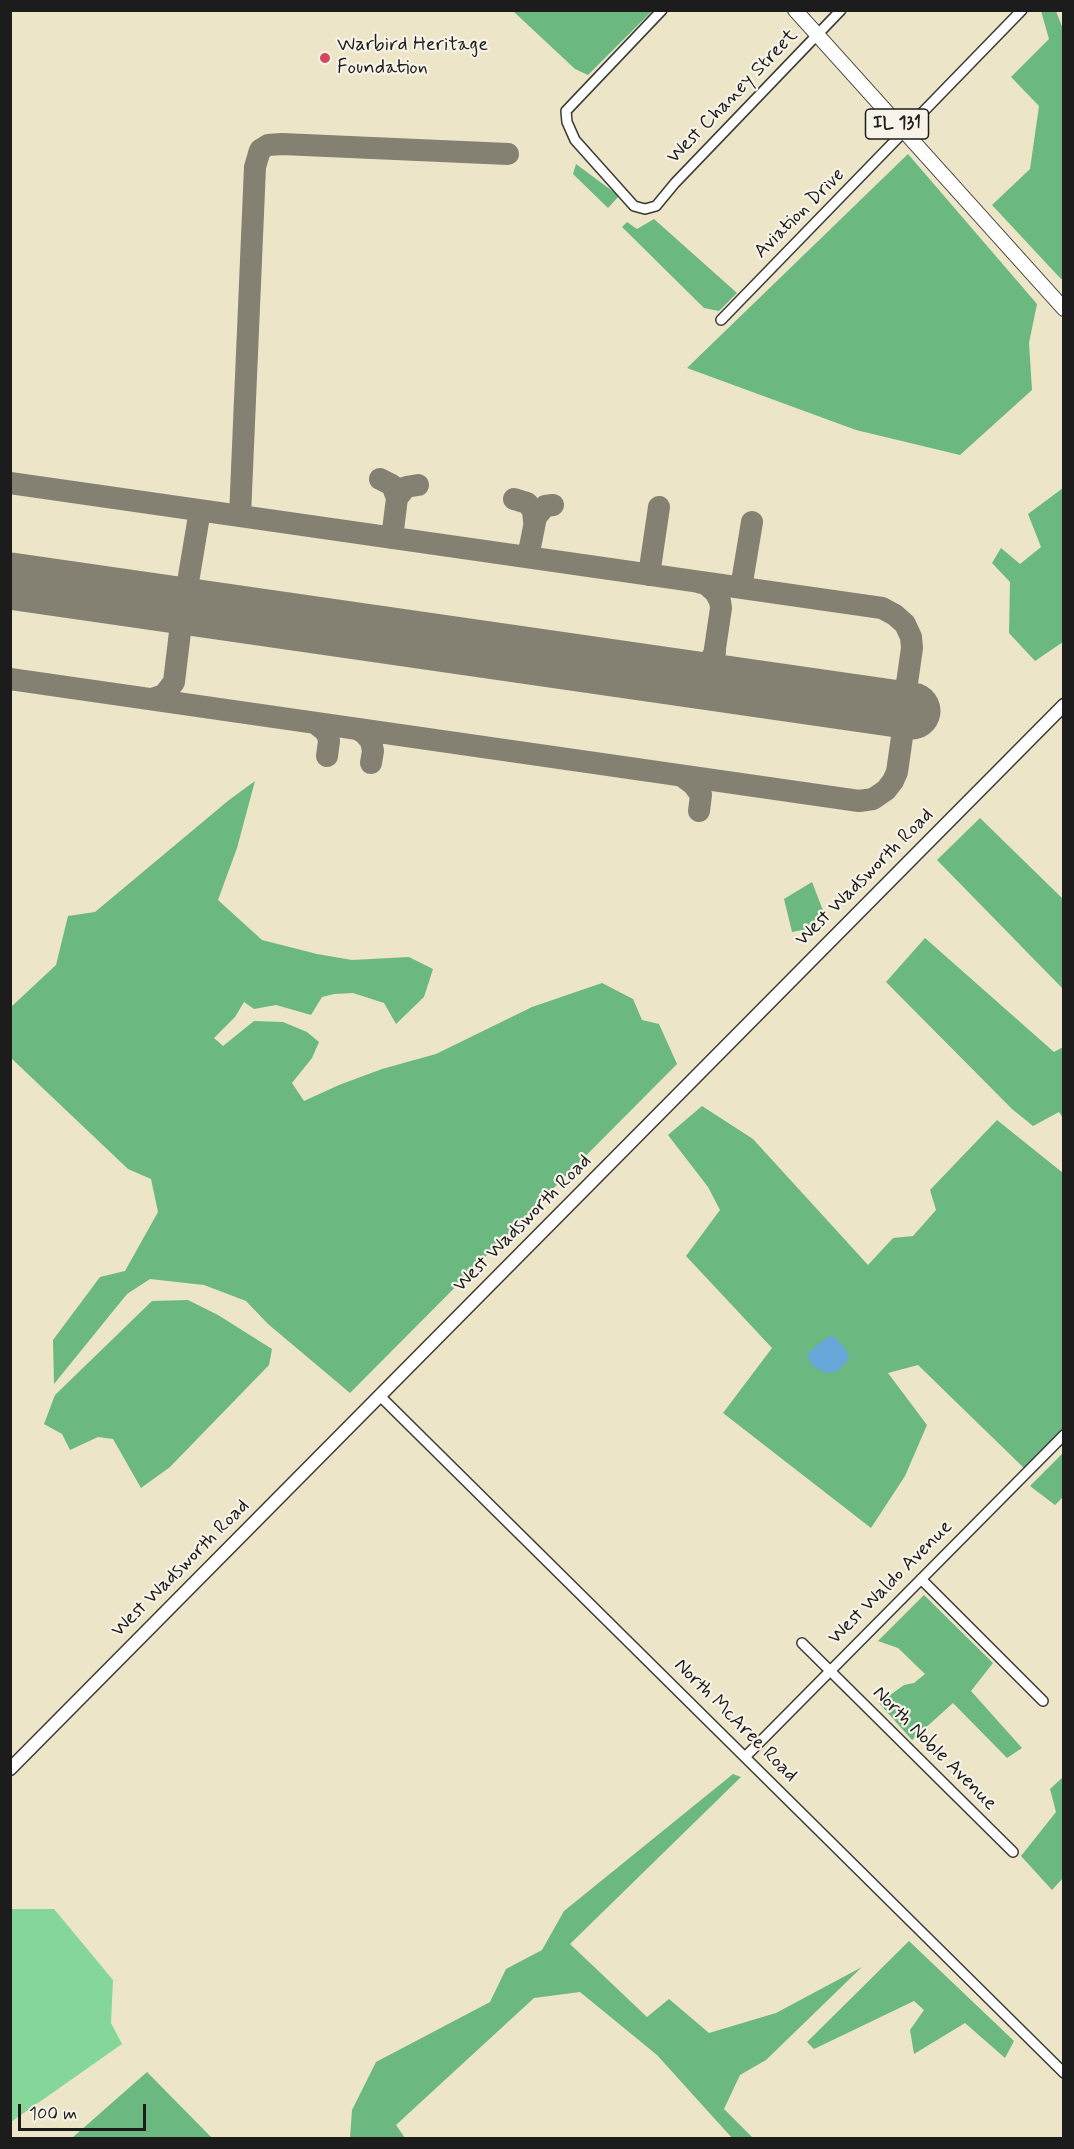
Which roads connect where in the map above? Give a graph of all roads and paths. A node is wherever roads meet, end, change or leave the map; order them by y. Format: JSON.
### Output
{"nodes":[{"id":1,"x":662,"y":10,"type":"edge"},
{"id":2,"x":795,"y":10,"type":"edge"},
{"id":3,"x":841,"y":10,"type":"edge"},
{"id":4,"x":1022,"y":10,"type":"edge"},
{"id":5,"x":817,"y":35,"type":"junction"},
{"id":6,"x":905,"y":132,"type":"junction"},
{"id":7,"x":1064,"y":309,"type":"edge"},
{"id":8,"x":721,"y":320,"type":"dead end"},
{"id":9,"x":1064,"y":705,"type":"edge"},
{"id":10,"x":380,"y":1396,"type":"junction"},
{"id":11,"x":1064,"y":1435,"type":"edge"},
{"id":12,"x":921,"y":1579,"type":"junction"},
{"id":13,"x":802,"y":1643,"type":"dead end"},
{"id":14,"x":829,"y":1671,"type":"junction"},
{"id":15,"x":1042,"y":1701,"type":"dead end"},
{"id":16,"x":745,"y":1757,"type":"junction"},
{"id":17,"x":10,"y":1769,"type":"edge"},
{"id":18,"x":1013,"y":1852,"type":"dead end"},
{"id":19,"x":1064,"y":2073,"type":"edge"}],
"edges":[{"from":1,"to":5,"type":"street","name":"West Chaney Street"},
{"from":2,"to":5,"type":"main road","number":"IL 131"},
{"from":3,"to":5,"type":"street","name":"West Chaney Street"},
{"from":4,"to":6,"type":"street","name":"Aviation Drive"},
{"from":5,"to":6,"type":"main road","number":"IL 131"},
{"from":6,"to":7,"type":"main road","number":"IL 131"},
{"from":6,"to":8,"type":"street","name":"Aviation Drive"},
{"from":9,"to":10,"type":"main road","name":"West Wadsworth Road"},
{"from":10,"to":16,"type":"street","name":"North McAree Road"},
{"from":10,"to":17,"type":"main road","name":"West Wadsworth Road"},
{"from":11,"to":12,"type":"street","name":"West Waldo Avenue"},
{"from":12,"to":14,"type":"street","name":"West Waldo Avenue"},
{"from":12,"to":15,"type":"street"},
{"from":13,"to":14,"type":"street","name":"North Noble Avenue"},
{"from":14,"to":16,"type":"street","name":"West Waldo Avenue"},
{"from":14,"to":18,"type":"street","name":"North Noble Avenue"},
{"from":16,"to":19,"type":"street","name":"North McAree Road"}]}
